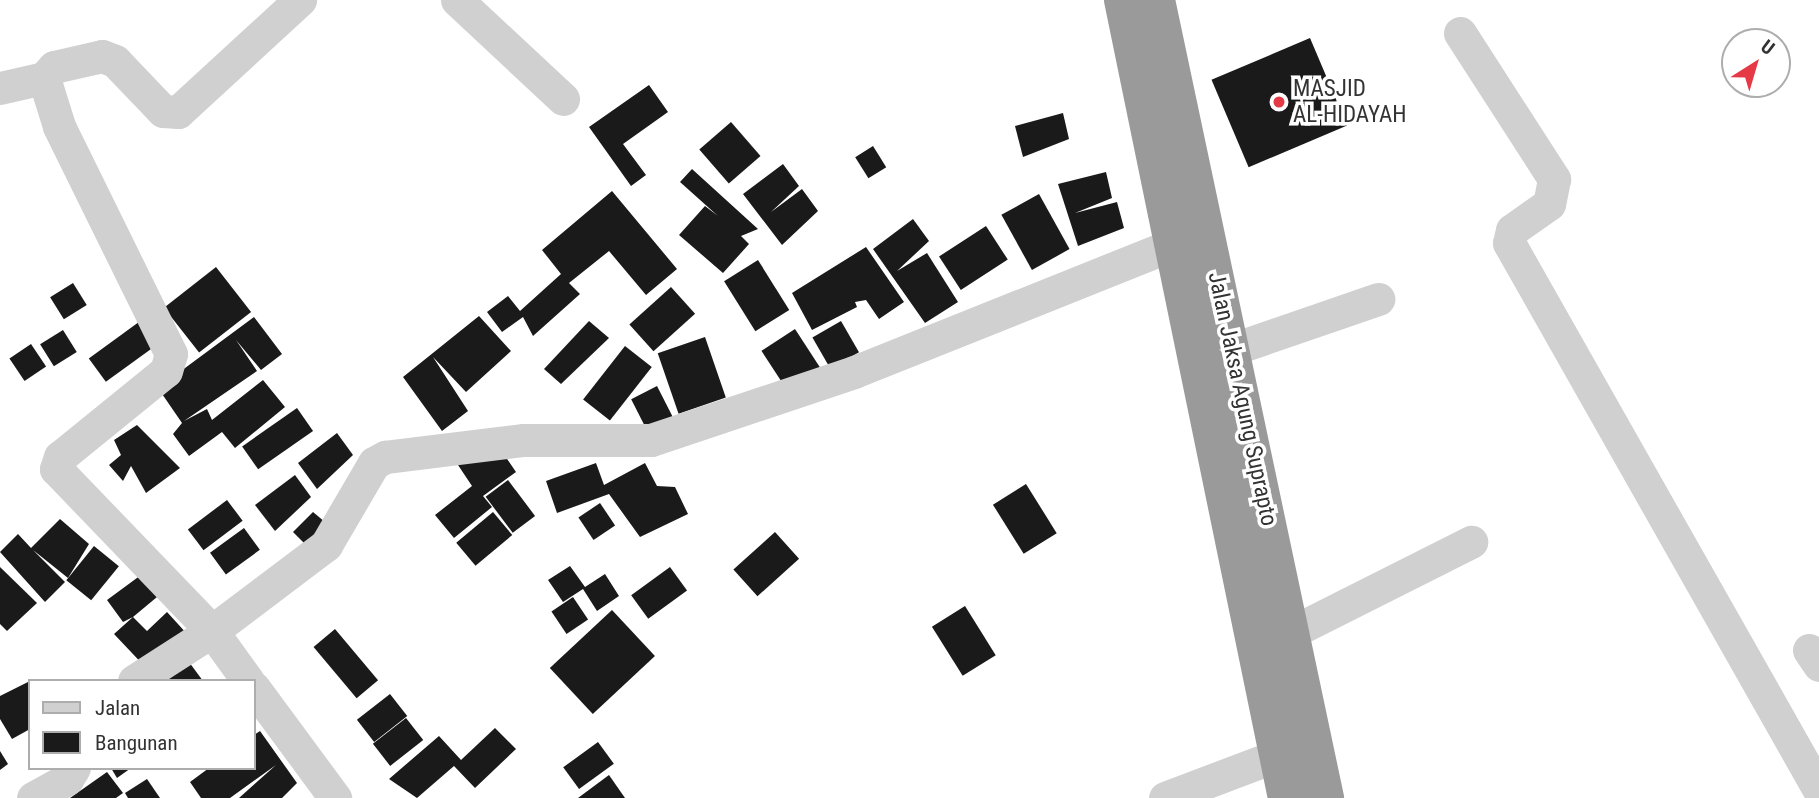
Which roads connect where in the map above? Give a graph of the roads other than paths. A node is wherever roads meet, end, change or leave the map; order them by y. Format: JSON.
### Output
{"nodes":[{"id":1,"x":300,"y":0,"type":"edge"},
{"id":2,"x":457,"y":0,"type":"edge"},
{"id":3,"x":1123,"y":0,"type":"edge"},
{"id":4,"x":1156,"y":0,"type":"edge"},
{"id":5,"x":1460,"y":33,"type":"dead end"},
{"id":6,"x":44,"y":78,"type":"junction"},
{"id":7,"x":0,"y":89,"type":"edge"},
{"id":8,"x":563,"y":99,"type":"dead end"},
{"id":9,"x":1191,"y":236,"type":"junction"},
{"id":10,"x":1378,"y":299,"type":"dead end"},
{"id":11,"x":1230,"y":350,"type":"junction"},
{"id":12,"x":1471,"y":542,"type":"dead end"},
{"id":13,"x":212,"y":631,"type":"junction"},
{"id":14,"x":1290,"y":633,"type":"junction"},
{"id":15,"x":137,"y":679,"type":"edge"},
{"id":16,"x":247,"y":679,"type":"edge"},
{"id":17,"x":256,"y":691,"type":"edge"},
{"id":18,"x":1278,"y":755,"type":"junction"},
{"id":19,"x":73,"y":770,"type":"edge"},
{"id":20,"x":1819,"y":790,"type":"edge"},
{"id":21,"x":33,"y":798,"type":"edge"},
{"id":22,"x":335,"y":798,"type":"edge"},
{"id":23,"x":1164,"y":798,"type":"edge"},
{"id":24,"x":1287,"y":798,"type":"edge"},
{"id":25,"x":1325,"y":798,"type":"edge"}],
"edges":[{"from":1,"to":6,"type":"street"},
{"from":2,"to":8,"type":"street"},
{"from":3,"to":9,"type":"highway","name":"Jalan Jaksa Agung Suprapto"},
{"from":4,"to":9,"type":"highway","name":"Jalan Jaksa Agung Suprapto"},
{"from":5,"to":20,"type":"street"},
{"from":6,"to":7,"type":"street"},
{"from":6,"to":13,"type":"street"},
{"from":9,"to":11,"type":"highway","name":"Jalan Jaksa Agung Suprapto"},
{"from":9,"to":13,"type":"street"},
{"from":9,"to":18,"type":"highway","name":"Jalan Jaksa Agung Suprapto"},
{"from":10,"to":11,"type":"street"},
{"from":11,"to":14,"type":"highway","name":"Jalan Jaksa Agung Suprapto"},
{"from":12,"to":14,"type":"street"},
{"from":13,"to":15,"type":"street"},
{"from":13,"to":16,"type":"street"},
{"from":14,"to":25,"type":"highway","name":"Jalan Jaksa Agung Suprapto"},
{"from":17,"to":22,"type":"street"},
{"from":18,"to":23,"type":"street"},
{"from":18,"to":24,"type":"highway","name":"Jalan Jaksa Agung Suprapto"},
{"from":19,"to":21,"type":"street"}]}
